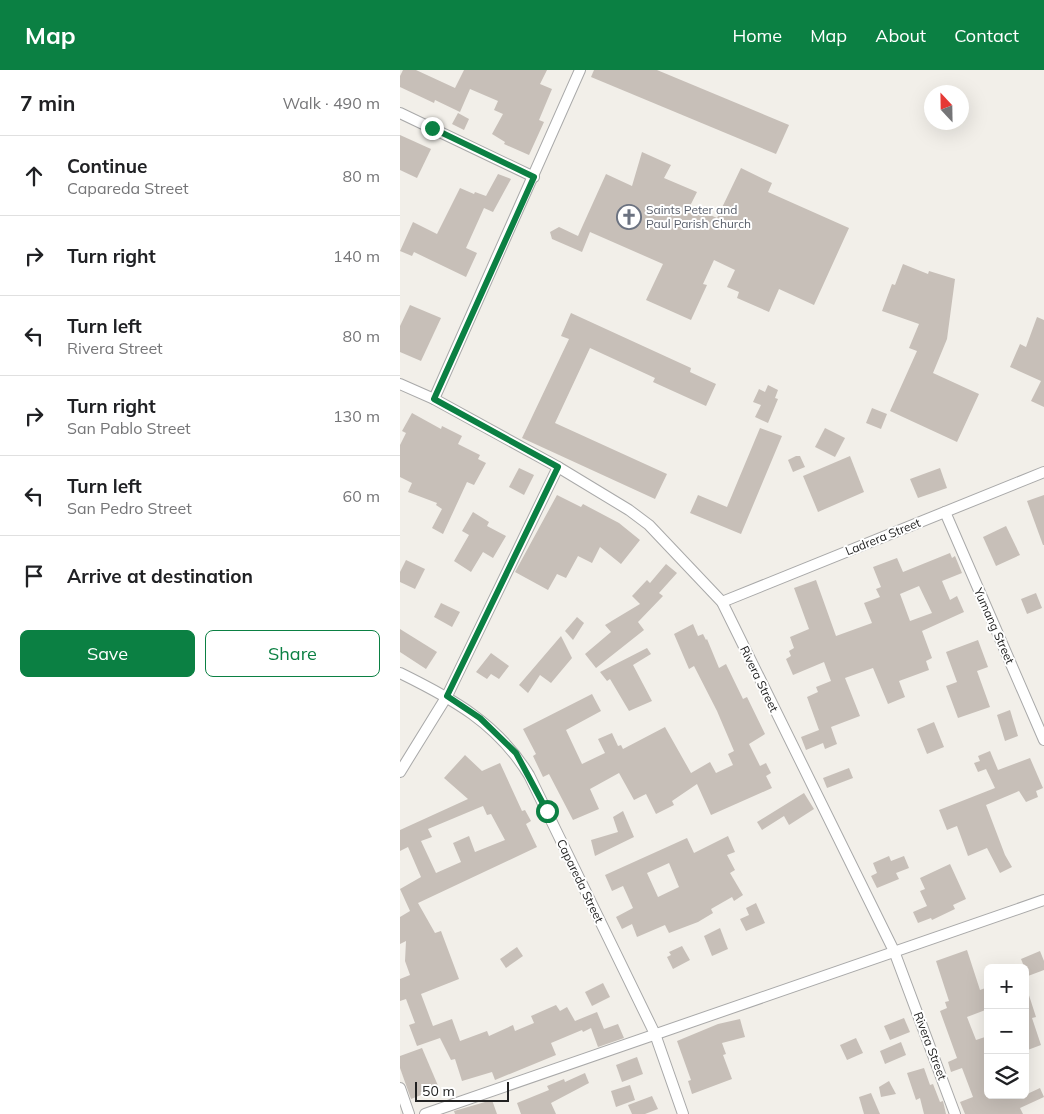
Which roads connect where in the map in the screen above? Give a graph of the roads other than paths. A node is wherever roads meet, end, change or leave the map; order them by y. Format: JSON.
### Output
{"nodes":[{"id":1,"x":580,"y":70,"type":"edge"},
{"id":2,"x":400,"y":113,"type":"edge"},
{"id":3,"x":534,"y":177,"type":"junction"},
{"id":4,"x":400,"y":384,"type":"edge"},
{"id":5,"x":434,"y":399,"type":"junction"},
{"id":6,"x":558,"y":467,"type":"junction"},
{"id":7,"x":1044,"y":472,"type":"edge"},
{"id":8,"x":945,"y":512,"type":"junction"},
{"id":9,"x":722,"y":602,"type":"junction"},
{"id":10,"x":400,"y":672,"type":"edge"},
{"id":11,"x":447,"y":696,"type":"junction"},
{"id":12,"x":1044,"y":740,"type":"edge"},
{"id":13,"x":400,"y":772,"type":"edge"},
{"id":14,"x":1044,"y":900,"type":"edge"},
{"id":15,"x":894,"y":952,"type":"junction"},
{"id":16,"x":655,"y":1034,"type":"junction"},
{"id":17,"x":400,"y":1088,"type":"edge"},
{"id":18,"x":409,"y":1114,"type":"edge"},
{"id":19,"x":424,"y":1114,"type":"edge"},
{"id":20,"x":683,"y":1114,"type":"edge"},
{"id":21,"x":956,"y":1114,"type":"edge"}],
"edges":[{"from":1,"to":3,"type":"street"},
{"from":2,"to":3,"type":"street"},
{"from":3,"to":5,"type":"street"},
{"from":4,"to":5,"type":"street","name":"Rivera Street"},
{"from":5,"to":6,"type":"street","name":"Rivera Street"},
{"from":6,"to":9,"type":"street","name":"Rivera Street"},
{"from":6,"to":11,"type":"street"},
{"from":7,"to":8,"type":"street","name":"Ladrera Street"},
{"from":8,"to":9,"type":"street","name":"Ladrera Street"},
{"from":8,"to":12,"type":"street","name":"Yumang Street"},
{"from":9,"to":15,"type":"street","name":"Rivera Street"},
{"from":10,"to":11,"type":"street","name":"Capareda Street"},
{"from":11,"to":13,"type":"street"},
{"from":11,"to":16,"type":"street","name":"Capareda Street"},
{"from":14,"to":15,"type":"street"},
{"from":15,"to":16,"type":"street"},
{"from":15,"to":21,"type":"street","name":"Rivera Street"},
{"from":16,"to":19,"type":"street"},
{"from":16,"to":20,"type":"street","name":"Capareda Street"},
{"from":17,"to":18,"type":"street"}]}
